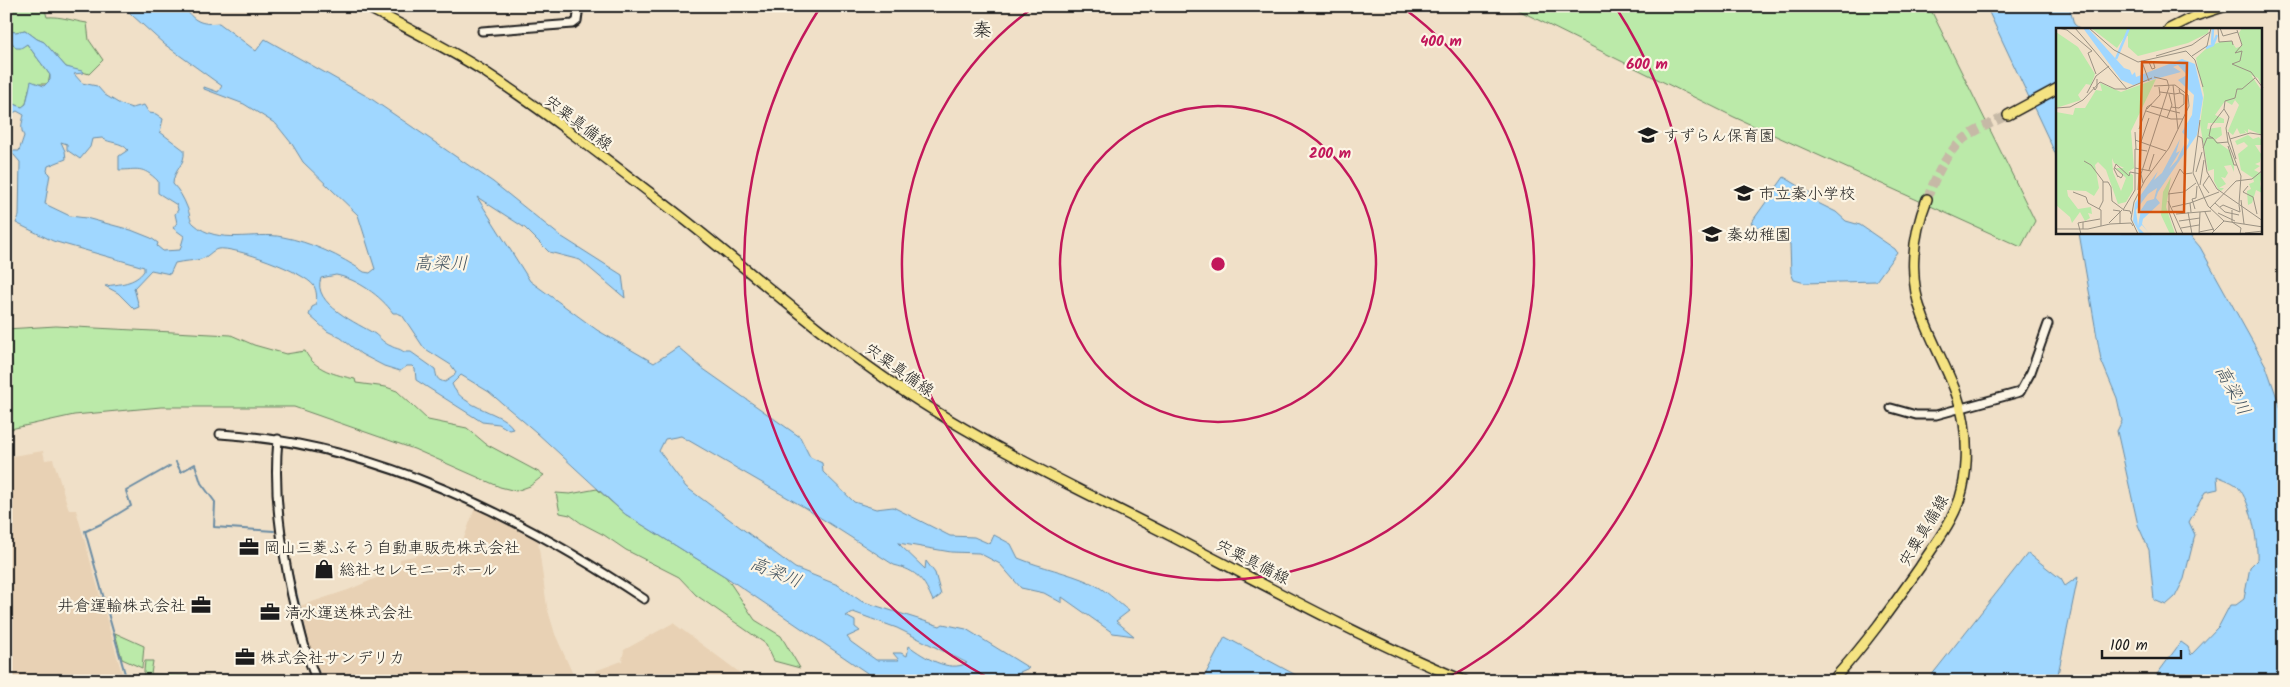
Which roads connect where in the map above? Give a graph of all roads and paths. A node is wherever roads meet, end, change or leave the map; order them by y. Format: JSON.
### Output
{"nodes":[{"id":1,"x":365,"y":6,"type":"edge"},
{"id":2,"x":578,"y":6,"type":"edge"},
{"id":3,"x":2226,"y":6,"type":"edge"},
{"id":4,"x":2283,"y":6,"type":"edge"},
{"id":5,"x":2284,"y":20,"type":"edge"},
{"id":6,"x":2172,"y":28,"type":"edge"},
{"id":7,"x":482,"y":30,"type":"dead end"},
{"id":8,"x":2056,"y":89,"type":"edge"},
{"id":9,"x":2008,"y":115,"type":"tunnel mouth"},
{"id":10,"x":1927,"y":199,"type":"tunnel mouth"},
{"id":11,"x":2048,"y":324,"type":"dead end"},
{"id":12,"x":1891,"y":408,"type":"dead end"},
{"id":13,"x":1961,"y":408,"type":"junction"},
{"id":14,"x":220,"y":434,"type":"dead end"},
{"id":15,"x":278,"y":439,"type":"junction"},
{"id":16,"x":644,"y":599,"type":"dead end"},
{"id":17,"x":317,"y":681,"type":"edge"},
{"id":18,"x":1464,"y":681,"type":"edge"},
{"id":19,"x":1832,"y":681,"type":"edge"}],
"edges":[{"from":1,"to":18,"type":"main road","name":"宍粟真備線"},
{"from":2,"to":7,"type":"street"},
{"from":3,"to":6,"type":"main road"},
{"from":4,"to":5,"type":"highway"},
{"from":8,"to":9,"type":"main road"},
{"from":10,"to":13,"type":"main road","name":"宍粟真備線"},
{"from":11,"to":13,"type":"street"},
{"from":12,"to":13,"type":"street"},
{"from":13,"to":19,"type":"main road","name":"宍粟真備線"},
{"from":14,"to":15,"type":"street"},
{"from":15,"to":16,"type":"street"},
{"from":15,"to":17,"type":"street"}]}
